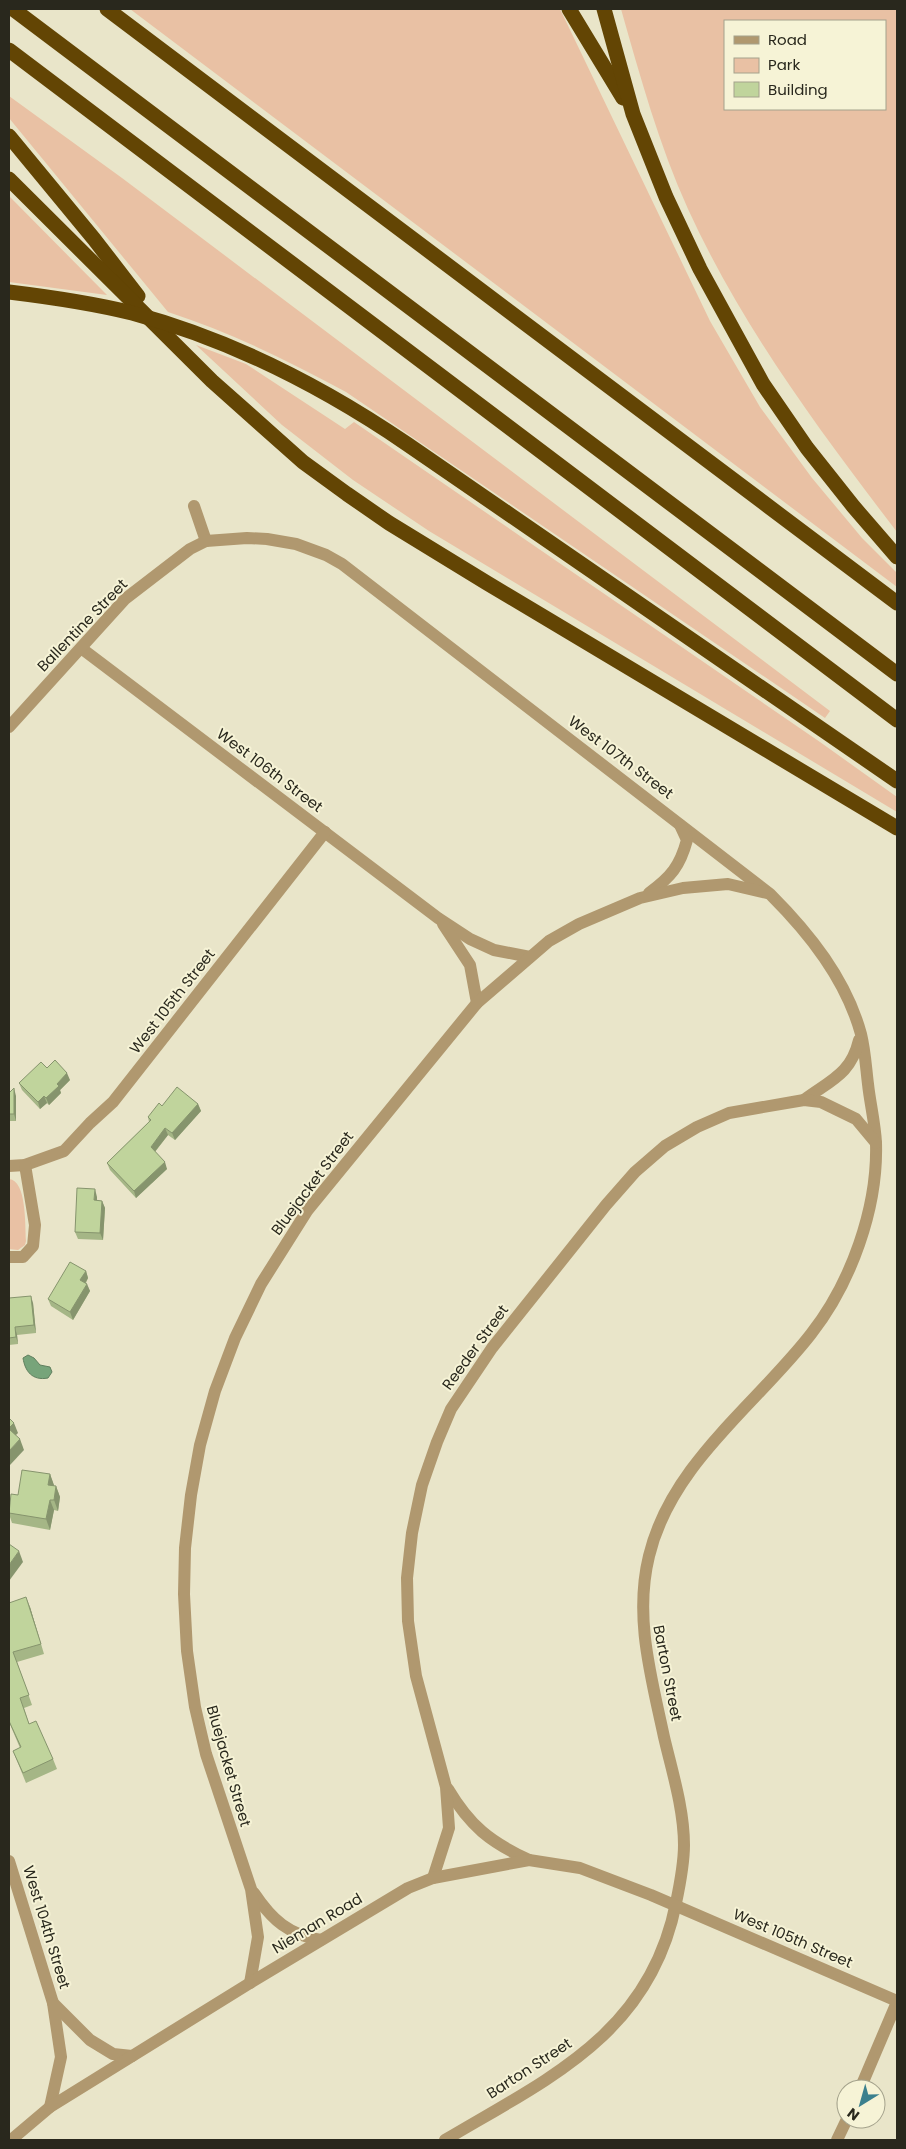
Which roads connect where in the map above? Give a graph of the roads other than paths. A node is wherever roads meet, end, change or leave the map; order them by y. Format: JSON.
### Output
{"nodes":[{"id":1,"x":13,"y":9,"type":"edge"},
{"id":2,"x":107,"y":9,"type":"edge"},
{"id":3,"x":569,"y":9,"type":"edge"},
{"id":4,"x":604,"y":9,"type":"edge"},
{"id":5,"x":9,"y":50,"type":"edge"},
{"id":6,"x":633,"y":114,"type":"junction"},
{"id":7,"x":9,"y":136,"type":"edge"},
{"id":8,"x":9,"y":179,"type":"edge"},
{"id":9,"x":9,"y":292,"type":"edge"},
{"id":10,"x":169,"y":337,"type":"junction"},
{"id":11,"x":194,"y":506,"type":"dead end"},
{"id":12,"x":206,"y":541,"type":"junction"},
{"id":13,"x":897,"y":557,"type":"edge"},
{"id":14,"x":897,"y":603,"type":"edge"},
{"id":15,"x":82,"y":648,"type":"junction"},
{"id":16,"x":897,"y":674,"type":"edge"},
{"id":17,"x":897,"y":720,"type":"edge"},
{"id":18,"x":9,"y":727,"type":"edge"},
{"id":19,"x":897,"y":781,"type":"edge"},
{"id":20,"x":678,"y":822,"type":"junction"},
{"id":21,"x":897,"y":828,"type":"edge"},
{"id":22,"x":325,"y":832,"type":"junction"},
{"id":23,"x":770,"y":894,"type":"junction"},
{"id":24,"x":640,"y":898,"type":"junction"},
{"id":25,"x":438,"y":918,"type":"junction"},
{"id":26,"x":530,"y":957,"type":"junction"},
{"id":27,"x":477,"y":1003,"type":"junction"},
{"id":28,"x":861,"y":1034,"type":"junction"},
{"id":29,"x":804,"y":1100,"type":"junction"},
{"id":30,"x":876,"y":1142,"type":"junction"},
{"id":31,"x":25,"y":1165,"type":"junction"},
{"id":32,"x":9,"y":1166,"type":"edge"},
{"id":33,"x":9,"y":1258,"type":"edge"},
{"id":34,"x":446,"y":1787,"type":"junction"},
{"id":35,"x":529,"y":1860,"type":"junction"},
{"id":36,"x":9,"y":1861,"type":"edge"},
{"id":37,"x":433,"y":1878,"type":"junction"},
{"id":38,"x":251,"y":1889,"type":"junction"},
{"id":39,"x":675,"y":1905,"type":"junction"},
{"id":40,"x":321,"y":1940,"type":"junction"},
{"id":41,"x":250,"y":1983,"type":"junction"},
{"id":42,"x":897,"y":2001,"type":"edge"},
{"id":43,"x":53,"y":2003,"type":"junction"},
{"id":44,"x":132,"y":2056,"type":"junction"},
{"id":45,"x":864,"y":2079,"type":"edge"},
{"id":46,"x":50,"y":2107,"type":"junction"},
{"id":47,"x":11,"y":2140,"type":"edge"},
{"id":48,"x":445,"y":2140,"type":"edge"}],
"edges":[{"from":1,"to":16,"type":"highway"},
{"from":2,"to":14,"type":"highway"},
{"from":3,"to":6,"type":"highway"},
{"from":4,"to":6,"type":"highway"},
{"from":5,"to":17,"type":"highway"},
{"from":6,"to":13,"type":"highway"},
{"from":7,"to":10,"type":"highway"},
{"from":8,"to":10,"type":"highway"},
{"from":9,"to":19,"type":"highway"},
{"from":10,"to":21,"type":"highway"},
{"from":11,"to":12,"type":"street"},
{"from":12,"to":15,"type":"street","name":"Ballentine Street"},
{"from":12,"to":20,"type":"street","name":"West 107th Street"},
{"from":15,"to":18,"type":"street","name":"Ballentine Street"},
{"from":15,"to":22,"type":"street","name":"West 106th Street"},
{"from":20,"to":23,"type":"street","name":"West 107th Street"},
{"from":20,"to":24,"type":"street","name":"Bluejacket Street"},
{"from":22,"to":25,"type":"street","name":"West 106th Street"},
{"from":22,"to":31,"type":"street","name":"West 105th Street"},
{"from":23,"to":24,"type":"street","name":"Bluejacket Street"},
{"from":23,"to":28,"type":"street","name":"West 107th Street"},
{"from":24,"to":26,"type":"street","name":"Bluejacket Street"},
{"from":25,"to":26,"type":"street","name":"West 106th Street"},
{"from":25,"to":27,"type":"street","name":"West 106th Street"},
{"from":26,"to":27,"type":"street","name":"Bluejacket Street"},
{"from":27,"to":38,"type":"street","name":"Bluejacket Street"},
{"from":28,"to":29,"type":"street","name":"Reeder Street"},
{"from":28,"to":30,"type":"street","name":"West 107th Street"},
{"from":29,"to":30,"type":"street","name":"Reeder Street"},
{"from":29,"to":34,"type":"street","name":"Reeder Street"},
{"from":30,"to":39,"type":"street","name":"Barton Street"},
{"from":31,"to":32,"type":"street","name":"West 105th Street"},
{"from":31,"to":33,"type":"street"},
{"from":34,"to":35,"type":"street","name":"Reeder Street"},
{"from":34,"to":37,"type":"street","name":"Reeder Street"},
{"from":35,"to":37,"type":"street","name":"Nieman Road"},
{"from":35,"to":39,"type":"street","name":"Nieman Road"},
{"from":36,"to":43,"type":"street","name":"West 104th Street"},
{"from":37,"to":40,"type":"street","name":"Nieman Road"},
{"from":38,"to":40,"type":"street","name":"Bluejacket Street"},
{"from":38,"to":41,"type":"street","name":"Bluejacket Street"},
{"from":39,"to":42,"type":"street","name":"West 105th Street"},
{"from":39,"to":48,"type":"street","name":"Barton Street"},
{"from":40,"to":41,"type":"street","name":"Nieman Road"},
{"from":41,"to":44,"type":"street","name":"Nieman Road"},
{"from":42,"to":45,"type":"street"},
{"from":43,"to":44,"type":"street","name":"West 104th Street"},
{"from":43,"to":46,"type":"street","name":"West 104th Street"},
{"from":44,"to":46,"type":"street","name":"Nieman Road"},
{"from":46,"to":47,"type":"street","name":"Nieman Road"}]}
